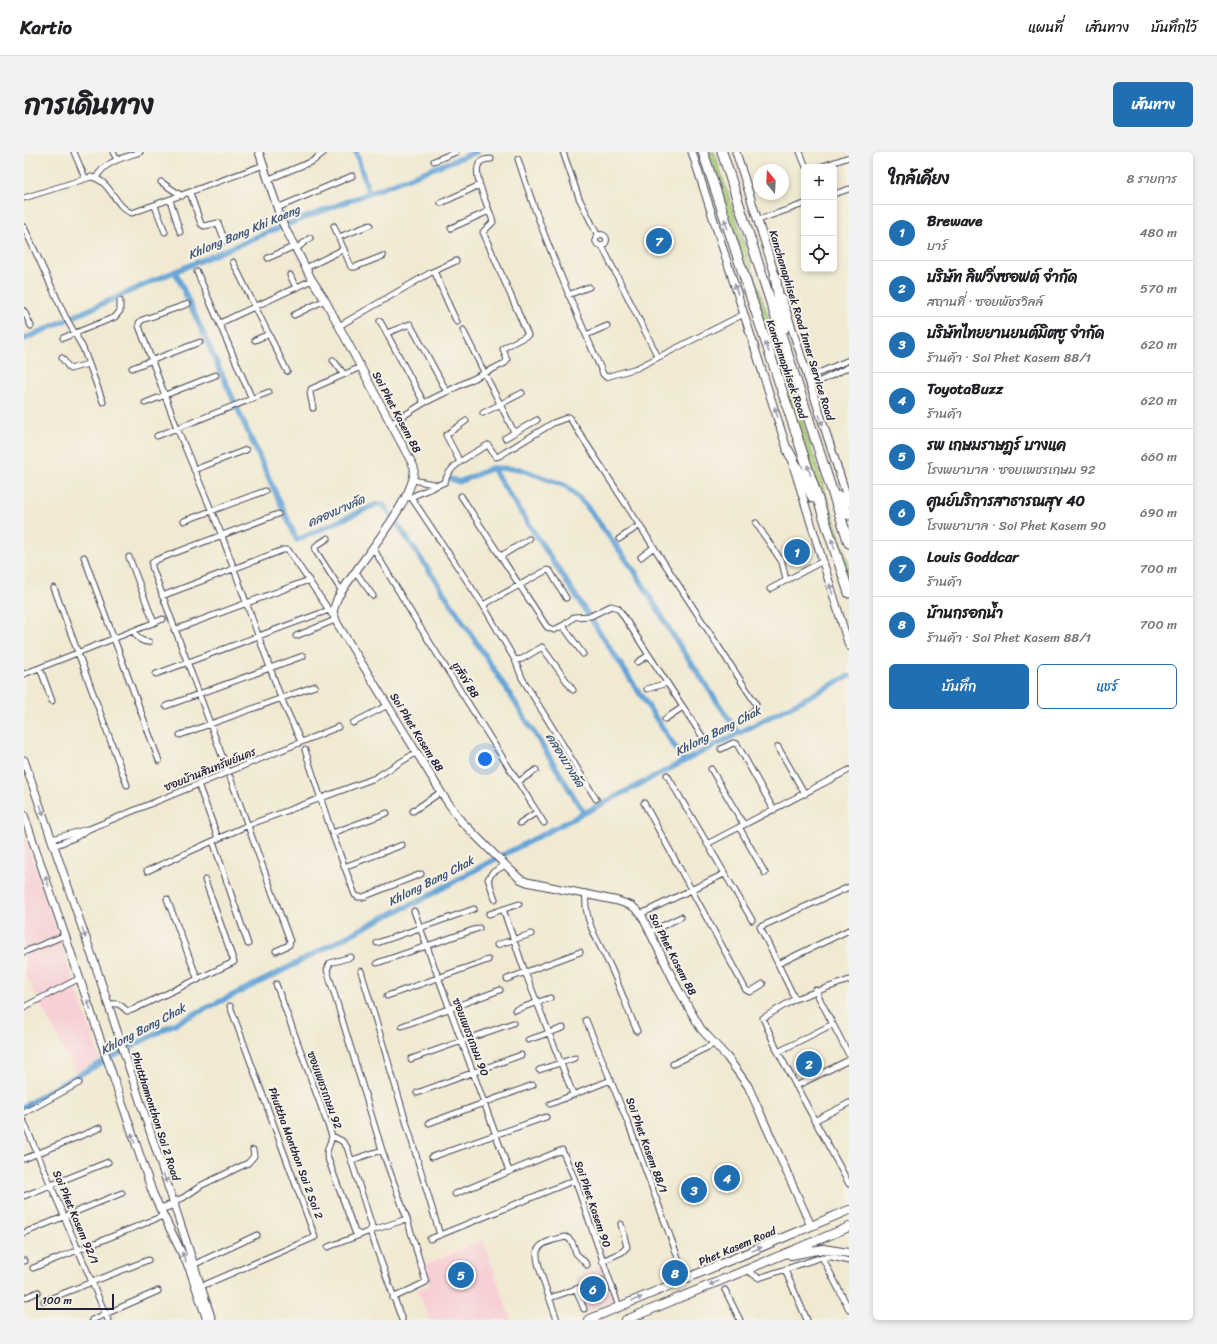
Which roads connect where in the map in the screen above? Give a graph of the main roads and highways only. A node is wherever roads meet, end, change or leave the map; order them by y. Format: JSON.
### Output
{"nodes":[{"id":1,"x":259,"y":152,"type":"edge"},
{"id":2,"x":692,"y":152,"type":"edge"},
{"id":3,"x":703,"y":152,"type":"edge"},
{"id":4,"x":722,"y":152,"type":"edge"},
{"id":5,"x":736,"y":152,"type":"edge"},
{"id":6,"x":775,"y":276,"type":"junction"},
{"id":7,"x":788,"y":352,"type":"junction"},
{"id":8,"x":788,"y":450,"type":"junction"},
{"id":9,"x":830,"y":479,"type":"junction"},
{"id":10,"x":849,"y":503,"type":"edge"},
{"id":11,"x":849,"y":515,"type":"edge"},
{"id":12,"x":825,"y":521,"type":"junction"},
{"id":13,"x":849,"y":543,"type":"edge"},
{"id":14,"x":849,"y":593,"type":"edge"},
{"id":15,"x":848,"y":643,"type":"edge"},
{"id":16,"x":24,"y":760,"type":"edge"},
{"id":17,"x":24,"y":815,"type":"edge"},
{"id":18,"x":174,"y":1203,"type":"junction"},
{"id":19,"x":849,"y":1210,"type":"edge"},
{"id":20,"x":162,"y":1212,"type":"junction"},
{"id":21,"x":828,"y":1219,"type":"junction"},
{"id":22,"x":811,"y":1226,"type":"junction"},
{"id":23,"x":849,"y":1227,"type":"edge"},
{"id":24,"x":841,"y":1230,"type":"junction"},
{"id":25,"x":849,"y":1253,"type":"edge"},
{"id":26,"x":765,"y":1262,"type":"junction"},
{"id":27,"x":207,"y":1320,"type":"edge"},
{"id":28,"x":212,"y":1320,"type":"edge"},
{"id":29,"x":588,"y":1320,"type":"edge"},
{"id":30,"x":626,"y":1320,"type":"edge"}],
"edges":[{"from":1,"to":22,"type":"main road","name":"Soi Phet Kasem 88"},
{"from":8,"to":2,"type":"main road","one_way":true},
{"from":12,"to":3,"type":"highway","name":"Kanchanaphisek Road","one_way":true},
{"from":4,"to":7,"type":"highway","name":"Kanchanaphisek Road"},
{"from":5,"to":6,"type":"main road","name":"Kanchanaphisek Road Inner Service Road"},
{"from":6,"to":7,"type":"highway"},
{"from":6,"to":10,"type":"main road","name":"Kanchanaphisek Road Inner Service Road","one_way":true},
{"from":7,"to":9,"type":"highway","name":"Kanchanaphisek Road"},
{"from":8,"to":12,"type":"highway"},
{"from":15,"to":8,"type":"main road","one_way":true},
{"from":9,"to":11,"type":"highway"},
{"from":9,"to":13,"type":"highway","name":"Kanchanaphisek Road"},
{"from":14,"to":12,"type":"highway","name":"Kanchanaphisek Road","one_way":true},
{"from":16,"to":18,"type":"main road","name":"Phutthamonthon Sai 2 Road","one_way":true},
{"from":20,"to":17,"type":"main road","one_way":true},
{"from":18,"to":20,"type":"main road"},
{"from":18,"to":28,"type":"main road","name":"Phutthamonthon Sai 2 Road"},
{"from":19,"to":21,"type":"main road","name":"Phet Kasem Road"},
{"from":27,"to":20,"type":"main road","one_way":true},
{"from":21,"to":22,"type":"main road","name":"Phet Kasem Road"},
{"from":21,"to":24,"type":"main road"},
{"from":29,"to":22,"type":"main road","name":"Phet Kasem Road","one_way":true},
{"from":23,"to":24,"type":"main road"},
{"from":24,"to":26,"type":"main road"},
{"from":25,"to":26,"type":"main road"},
{"from":26,"to":30,"type":"main road","one_way":true}]}
